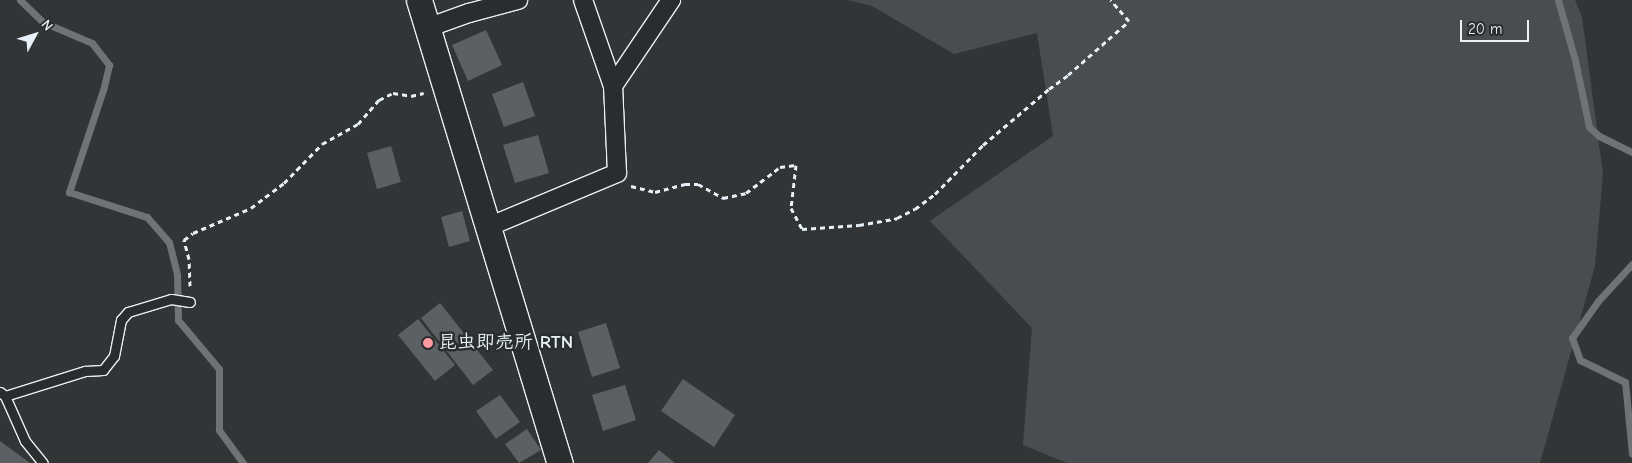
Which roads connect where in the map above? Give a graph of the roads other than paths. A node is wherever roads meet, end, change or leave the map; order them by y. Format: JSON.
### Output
{"nodes":[{"id":1,"x":418,"y":0,"type":"edge"},
{"id":2,"x":518,"y":0,"type":"edge"},
{"id":3,"x":583,"y":0,"type":"edge"},
{"id":4,"x":671,"y":0,"type":"edge"},
{"id":5,"x":427,"y":28,"type":"junction"},
{"id":6,"x":613,"y":86,"type":"junction"},
{"id":7,"x":488,"y":227,"type":"junction"},
{"id":8,"x":190,"y":302,"type":"road end"},
{"id":9,"x":2,"y":394,"type":"edge"},
{"id":10,"x":43,"y":463,"type":"edge"},
{"id":11,"x":560,"y":463,"type":"edge"}],
"edges":[{"from":1,"to":5,"type":"street"},
{"from":2,"to":5,"type":"street"},
{"from":3,"to":6,"type":"street"},
{"from":4,"to":6,"type":"street"},
{"from":5,"to":7,"type":"street"},
{"from":6,"to":7,"type":"street"},
{"from":7,"to":11,"type":"street"},
{"from":8,"to":9,"type":"lane"},
{"from":9,"to":10,"type":"lane"}]}
